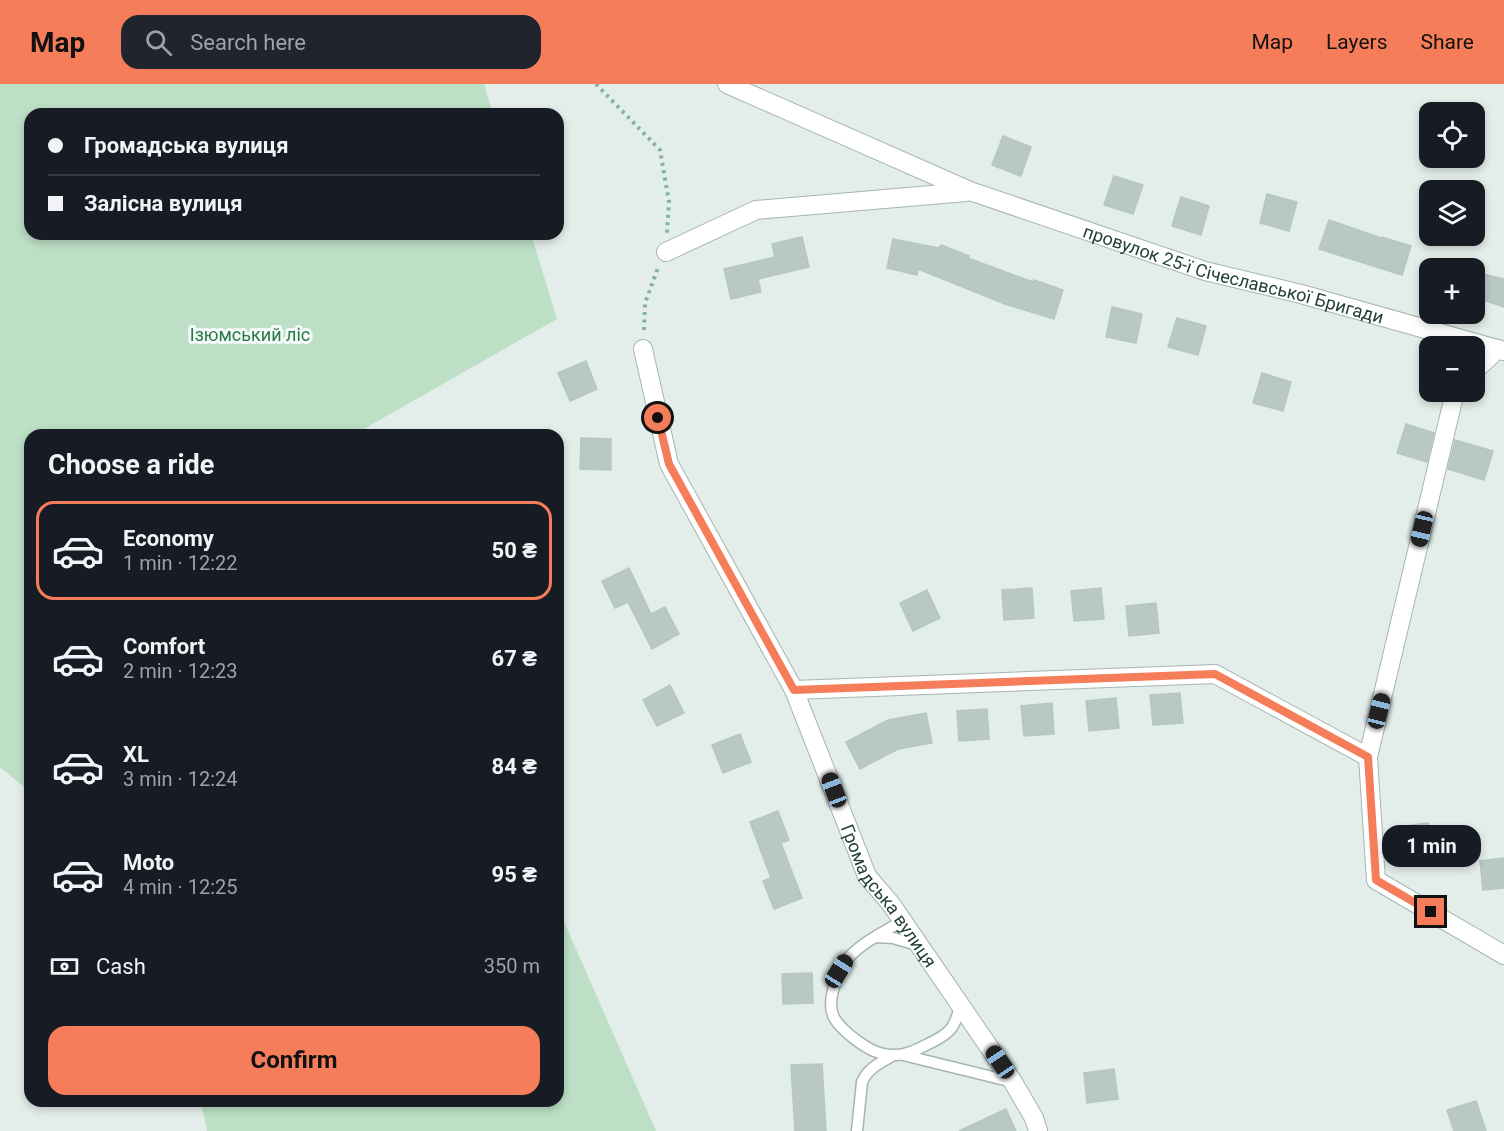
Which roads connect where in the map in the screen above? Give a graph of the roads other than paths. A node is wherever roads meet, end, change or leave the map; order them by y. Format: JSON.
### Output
{"nodes":[{"id":1,"x":727,"y":84,"type":"edge"},
{"id":2,"x":970,"y":191,"type":"junction"},
{"id":3,"x":666,"y":252,"type":"road end"},
{"id":4,"x":642,"y":349,"type":"road end"},
{"id":5,"x":1501,"y":350,"type":"edge"},
{"id":6,"x":1485,"y":362,"type":"edge"},
{"id":7,"x":1453,"y":402,"type":"edge"},
{"id":8,"x":794,"y":690,"type":"junction"},
{"id":9,"x":1368,"y":757,"type":"junction"},
{"id":10,"x":891,"y":904,"type":"junction"},
{"id":11,"x":902,"y":921,"type":"junction"},
{"id":12,"x":876,"y":937,"type":"junction"},
{"id":13,"x":920,"y":946,"type":"junction"},
{"id":14,"x":1504,"y":956,"type":"edge"},
{"id":15,"x":960,"y":1004,"type":"junction"},
{"id":16,"x":897,"y":1055,"type":"junction"},
{"id":17,"x":1013,"y":1082,"type":"junction"},
{"id":18,"x":857,"y":1131,"type":"edge"},
{"id":19,"x":1038,"y":1131,"type":"edge"}],
"edges":[{"from":1,"to":2,"type":"street","name":"провулок 25-ї Січеславської Бригади"},
{"from":2,"to":3,"type":"street","name":"провулок 25-ї Січеславської Бригади"},
{"from":2,"to":5,"type":"street","name":"провулок 25-ї Січеславської Бригади"},
{"from":4,"to":8,"type":"street","name":"Громадська вулиця"},
{"from":5,"to":6,"type":"street","name":"провулок 25-ї Січеславської Бригади"},
{"from":7,"to":9,"type":"street"},
{"from":8,"to":9,"type":"street"},
{"from":8,"to":10,"type":"street","name":"Громадська вулиця"},
{"from":9,"to":14,"type":"street"},
{"from":10,"to":11,"type":"street","name":"Громадська вулиця"},
{"from":10,"to":12,"type":"lane"},
{"from":11,"to":12,"type":"lane"},
{"from":11,"to":13,"type":"street","name":"Громадська вулиця"},
{"from":12,"to":13,"type":"lane"},
{"from":12,"to":16,"type":"lane"},
{"from":13,"to":15,"type":"street","name":"Громадська вулиця"},
{"from":15,"to":16,"type":"lane"},
{"from":15,"to":17,"type":"street","name":"Громадська вулиця"},
{"from":16,"to":17,"type":"lane"},
{"from":16,"to":18,"type":"lane"},
{"from":17,"to":19,"type":"street","name":"Громадська вулиця"}]}
